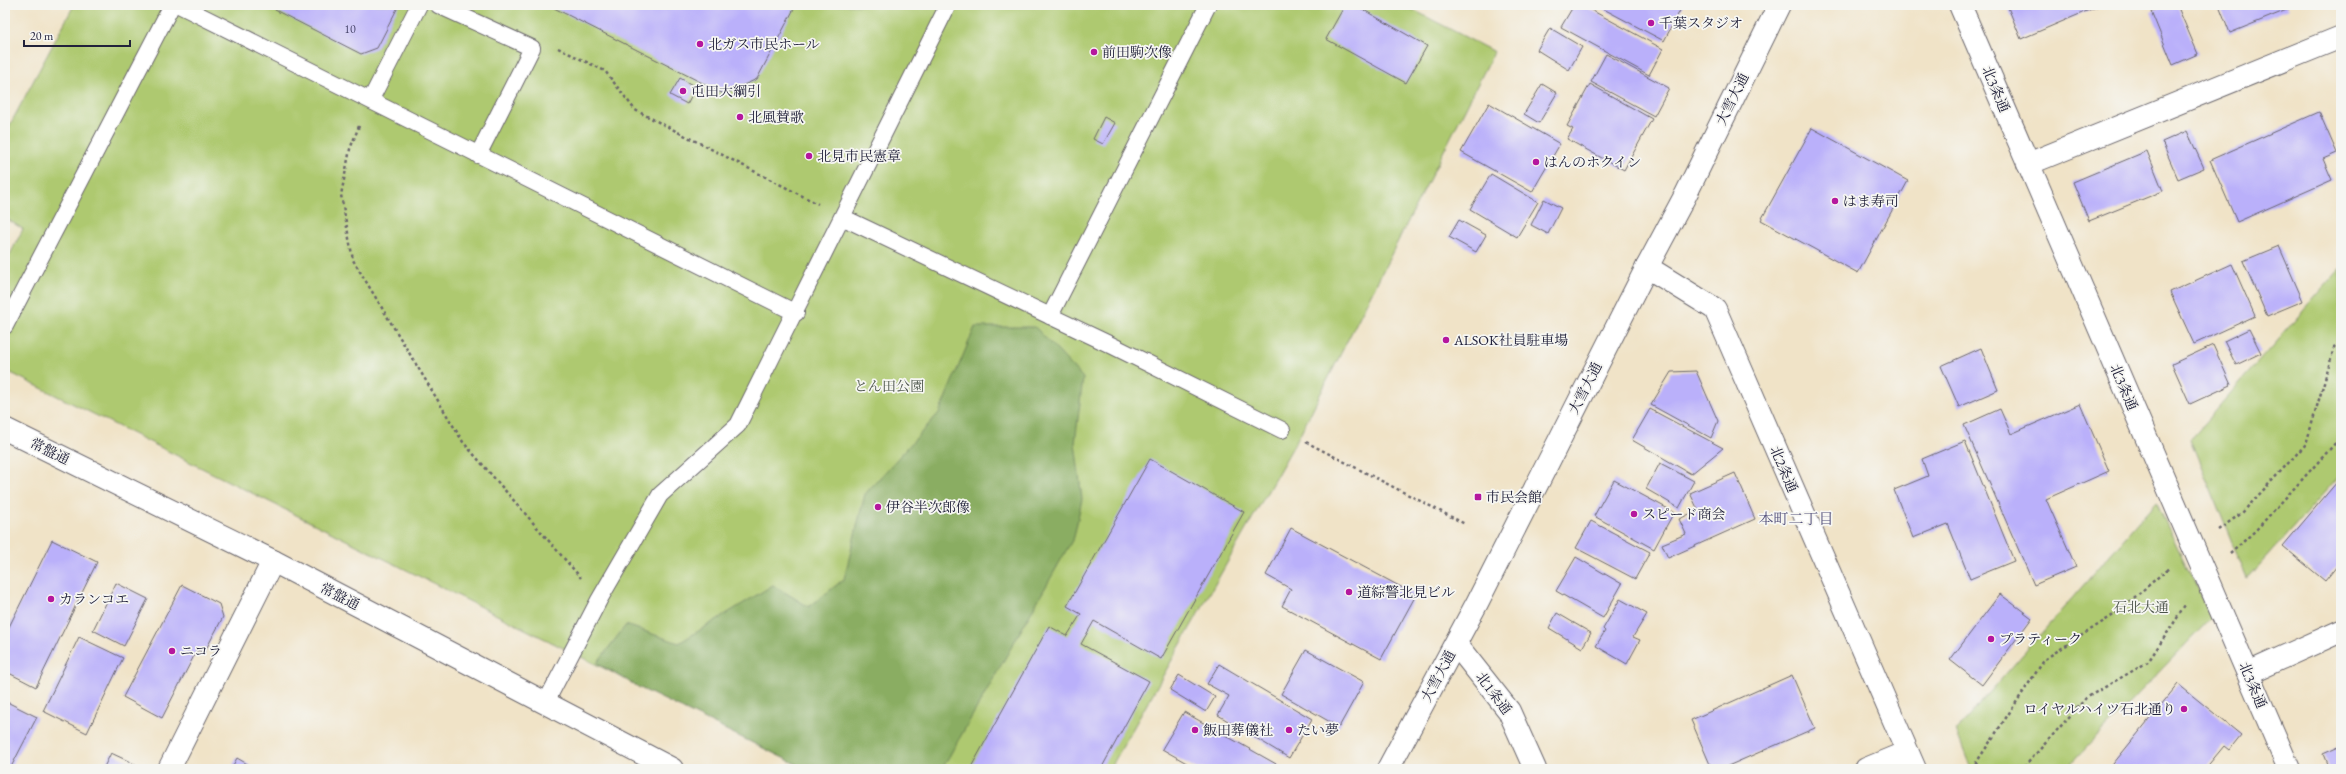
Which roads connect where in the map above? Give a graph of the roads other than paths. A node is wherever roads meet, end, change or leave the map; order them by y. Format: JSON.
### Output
{"nodes":[{"id":1,"x":172,"y":5,"type":"edge"},
{"id":2,"x":179,"y":5,"type":"edge"},
{"id":3,"x":419,"y":5,"type":"edge"},
{"id":4,"x":438,"y":5,"type":"edge"},
{"id":5,"x":948,"y":5,"type":"edge"},
{"id":6,"x":1208,"y":5,"type":"edge"},
{"id":7,"x":1960,"y":5,"type":"edge"},
{"id":8,"x":1776,"y":6,"type":"edge"},
{"id":9,"x":2341,"y":37,"type":"edge"},
{"id":10,"x":371,"y":99,"type":"junction"},
{"id":11,"x":478,"y":155,"type":"junction"},
{"id":12,"x":2028,"y":164,"type":"junction"},
{"id":13,"x":844,"y":218,"type":"junction"},
{"id":14,"x":1647,"y":267,"type":"junction"},
{"id":15,"x":796,"y":313,"type":"junction"},
{"id":16,"x":1050,"y":316,"type":"junction"},
{"id":17,"x":5,"y":326,"type":"edge"},
{"id":18,"x":5,"y":429,"type":"edge"},
{"id":19,"x":1282,"y":430,"type":"road end"},
{"id":20,"x":273,"y":561,"type":"junction"},
{"id":21,"x":2341,"y":632,"type":"edge"},
{"id":22,"x":1456,"y":644,"type":"junction"},
{"id":23,"x":2248,"y":673,"type":"junction"},
{"id":24,"x":546,"y":702,"type":"junction"},
{"id":25,"x":1911,"y":760,"type":"edge"},
{"id":26,"x":169,"y":769,"type":"edge"},
{"id":27,"x":672,"y":769,"type":"edge"},
{"id":28,"x":1388,"y":769,"type":"edge"},
{"id":29,"x":1535,"y":769,"type":"edge"},
{"id":30,"x":1866,"y":769,"type":"edge"},
{"id":31,"x":2289,"y":769,"type":"edge"}],
"edges":[{"from":1,"to":17,"type":"lane"},
{"from":2,"to":10,"type":"lane"},
{"from":3,"to":10,"type":"lane"},
{"from":4,"to":11,"type":"lane"},
{"from":5,"to":13,"type":"lane"},
{"from":6,"to":16,"type":"lane"},
{"from":7,"to":12,"type":"main road","name":"北3条通"},
{"from":8,"to":14,"type":"main road","name":"大雪大通"},
{"from":9,"to":12,"type":"main road"},
{"from":10,"to":11,"type":"lane"},
{"from":11,"to":15,"type":"lane"},
{"from":12,"to":23,"type":"main road","name":"北3条通"},
{"from":13,"to":15,"type":"lane"},
{"from":13,"to":16,"type":"lane"},
{"from":14,"to":22,"type":"main road","name":"大雪大通"},
{"from":14,"to":25,"type":"main road","name":"北2条通"},
{"from":15,"to":24,"type":"lane"},
{"from":16,"to":19,"type":"lane"},
{"from":18,"to":20,"type":"main road","name":"常盤通"},
{"from":20,"to":24,"type":"main road","name":"常盤通"},
{"from":20,"to":26,"type":"main road"},
{"from":21,"to":23,"type":"main road"},
{"from":22,"to":28,"type":"main road","name":"大雪大通"},
{"from":22,"to":29,"type":"main road","name":"北1条通"},
{"from":23,"to":31,"type":"main road","name":"北3条通"},
{"from":24,"to":27,"type":"main road","name":"常盤通"},
{"from":25,"to":30,"type":"main road"}]}
